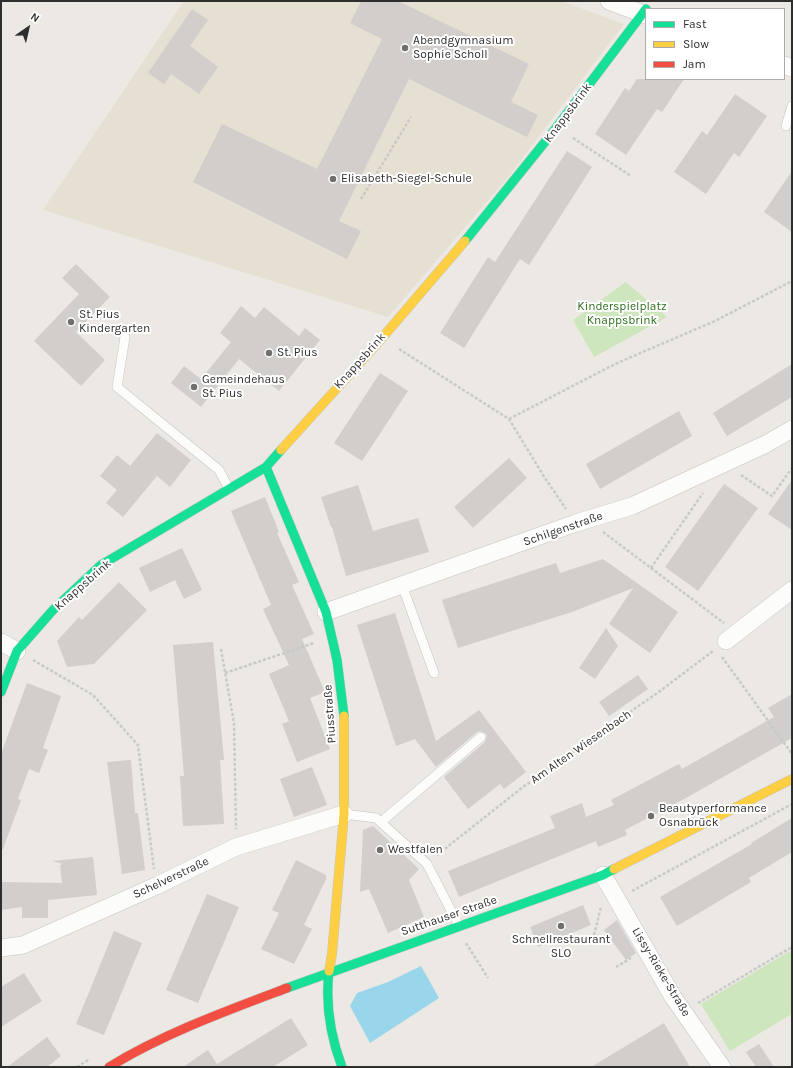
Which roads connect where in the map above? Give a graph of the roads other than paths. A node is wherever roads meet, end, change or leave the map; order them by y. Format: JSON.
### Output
{"nodes":[{"id":1,"x":610,"y":1,"type":"edge"},
{"id":2,"x":645,"y":10,"type":"edge"},
{"id":3,"x":645,"y":13,"type":"edge"},
{"id":4,"x":792,"y":106,"type":"edge"},
{"id":5,"x":786,"y":126,"type":"dead end"},
{"id":6,"x":125,"y":337,"type":"dead end"},
{"id":7,"x":792,"y":429,"type":"edge"},
{"id":8,"x":266,"y":467,"type":"junction"},
{"id":9,"x":229,"y":489,"type":"junction"},
{"id":10,"x":402,"y":585,"type":"junction"},
{"id":11,"x":792,"y":590,"type":"edge"},
{"id":12,"x":326,"y":612,"type":"junction"},
{"id":13,"x":731,"y":637,"type":"road end"},
{"id":14,"x":1,"y":642,"type":"edge"},
{"id":15,"x":17,"y":651,"type":"junction"},
{"id":16,"x":434,"y":673,"type":"dead end"},
{"id":17,"x":1,"y":692,"type":"edge"},
{"id":18,"x":481,"y":736,"type":"dead end"},
{"id":19,"x":792,"y":779,"type":"edge"},
{"id":20,"x":344,"y":814,"type":"junction"},
{"id":21,"x":381,"y":822,"type":"junction"},
{"id":22,"x":603,"y":875,"type":"junction"},
{"id":23,"x":459,"y":926,"type":"junction"},
{"id":24,"x":1,"y":948,"type":"edge"},
{"id":25,"x":328,"y":972,"type":"junction"},
{"id":26,"x":109,"y":1067,"type":"edge"},
{"id":27,"x":342,"y":1067,"type":"edge"},
{"id":28,"x":722,"y":1067,"type":"edge"}],
"edges":[{"from":1,"to":2,"type":"street"},
{"from":3,"to":8,"type":"street","name":"Knappsbrink"},
{"from":4,"to":5,"type":"lane"},
{"from":6,"to":9,"type":"lane"},
{"from":7,"to":10,"type":"street","name":"Schilgenstraße"},
{"from":8,"to":9,"type":"street","name":"Knappsbrink"},
{"from":8,"to":12,"type":"street","name":"Piusstraße"},
{"from":9,"to":15,"type":"street","name":"Knappsbrink"},
{"from":10,"to":12,"type":"street","name":"Schilgenstraße"},
{"from":10,"to":16,"type":"lane"},
{"from":11,"to":13,"type":"street"},
{"from":12,"to":20,"type":"street","name":"Piusstraße"},
{"from":14,"to":15,"type":"street"},
{"from":15,"to":17,"type":"street"},
{"from":18,"to":21,"type":"lane"},
{"from":19,"to":22,"type":"street","name":"Sutthauser Straße"},
{"from":20,"to":21,"type":"lane"},
{"from":20,"to":24,"type":"street","name":"Schelverstraße"},
{"from":20,"to":25,"type":"street","name":"Piusstraße"},
{"from":21,"to":23,"type":"lane"},
{"from":22,"to":23,"type":"street","name":"Sutthauser Straße"},
{"from":22,"to":28,"type":"street","name":"Lissy-Rieke-Straße"},
{"from":23,"to":25,"type":"street","name":"Sutthauser Straße"},
{"from":25,"to":26,"type":"street","name":"Sutthauser Straße"},
{"from":25,"to":27,"type":"street","name":"Piusstraße"}]}
